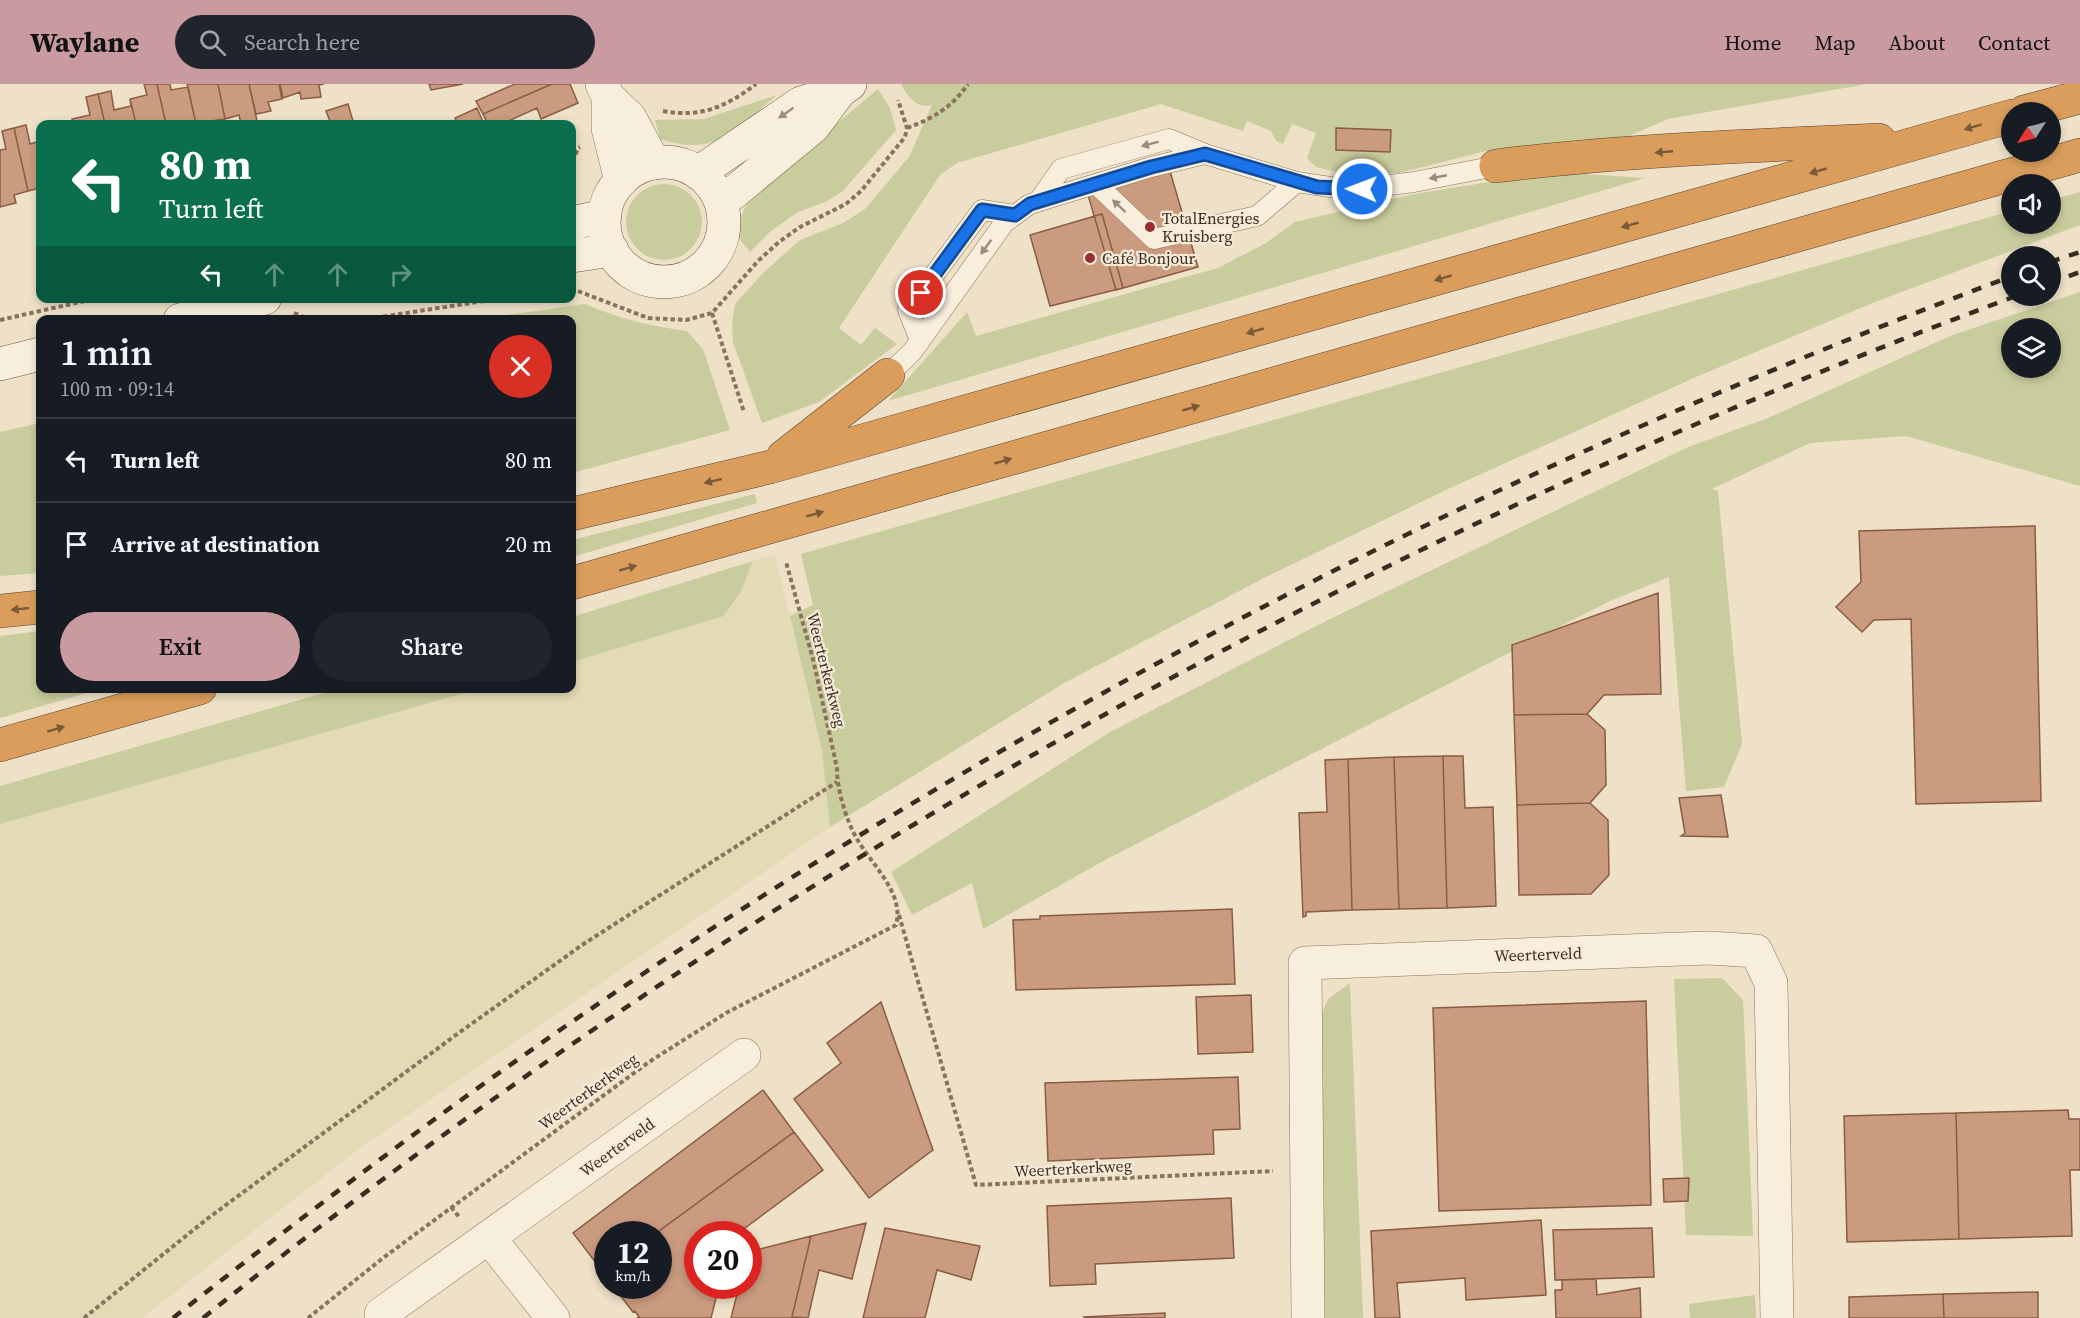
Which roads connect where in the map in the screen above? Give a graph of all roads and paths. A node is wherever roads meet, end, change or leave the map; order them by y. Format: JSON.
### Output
{"nodes":[{"id":1,"x":756,"y":84,"type":"edge"},
{"id":2,"x":968,"y":84,"type":"edge"},
{"id":3,"x":845,"y":88,"type":"edge"},
{"id":4,"x":2080,"y":97,"type":"edge"},
{"id":5,"x":613,"y":100,"type":"edge"},
{"id":6,"x":898,"y":100,"type":"dead end"},
{"id":7,"x":2061,"y":102,"type":"edge"},
{"id":8,"x":2001,"y":119,"type":"edge"},
{"id":9,"x":907,"y":128,"type":"junction"},
{"id":10,"x":1935,"y":138,"type":"junction"},
{"id":11,"x":1205,"y":154,"type":"junction"},
{"id":12,"x":2080,"y":155,"type":"edge"},
{"id":13,"x":654,"y":163,"type":"junction"},
{"id":14,"x":1496,"y":166,"type":"joint"},
{"id":15,"x":699,"y":173,"type":"junction"},
{"id":16,"x":621,"y":181,"type":"junction"},
{"id":17,"x":1297,"y":183,"type":"junction"},
{"id":18,"x":1095,"y":184,"type":"junction"},
{"id":19,"x":1038,"y":201,"type":"junction"},
{"id":20,"x":721,"y":203,"type":"junction"},
{"id":21,"x":1015,"y":215,"type":"junction"},
{"id":22,"x":605,"y":216,"type":"junction"},
{"id":23,"x":576,"y":222,"type":"edge"},
{"id":24,"x":612,"y":250,"type":"junction"},
{"id":25,"x":576,"y":255,"type":"edge"},
{"id":26,"x":578,"y":291,"type":"dead end"},
{"id":27,"x":77,"y":303,"type":"edge"},
{"id":28,"x":246,"y":303,"type":"edge"},
{"id":29,"x":471,"y":303,"type":"edge"},
{"id":30,"x":712,"y":313,"type":"junction"},
{"id":31,"x":199,"y":315,"type":"edge"},
{"id":32,"x":393,"y":315,"type":"edge"},
{"id":33,"x":0,"y":321,"type":"edge"},
{"id":34,"x":920,"y":340,"type":"junction"},
{"id":35,"x":36,"y":355,"type":"edge"},
{"id":36,"x":0,"y":364,"type":"edge"},
{"id":37,"x":888,"y":375,"type":"joint"},
{"id":38,"x":744,"y":412,"type":"dead end"},
{"id":39,"x":770,"y":467,"type":"junction"},
{"id":40,"x":576,"y":513,"type":"edge"},
{"id":41,"x":786,"y":562,"type":"dead end"},
{"id":42,"x":576,"y":583,"type":"edge"},
{"id":43,"x":36,"y":607,"type":"edge"},
{"id":44,"x":0,"y":611,"type":"edge"},
{"id":45,"x":182,"y":693,"type":"edge"},
{"id":46,"x":0,"y":745,"type":"edge"},
{"id":47,"x":837,"y":782,"type":"junction"},
{"id":48,"x":899,"y":915,"type":"junction"},
{"id":49,"x":744,"y":1055,"type":"dead end"},
{"id":50,"x":1308,"y":1170,"type":"junction"},
{"id":51,"x":490,"y":1239,"type":"junction"},
{"id":52,"x":381,"y":1314,"type":"dead end"},
{"id":53,"x":84,"y":1318,"type":"edge"},
{"id":54,"x":308,"y":1318,"type":"edge"},
{"id":55,"x":554,"y":1318,"type":"edge"},
{"id":56,"x":1308,"y":1318,"type":"edge"},
{"id":57,"x":1777,"y":1318,"type":"edge"}],
"edges":[{"from":1,"to":5,"type":"path"},
{"from":2,"to":9,"type":"path"},
{"from":3,"to":15,"type":"street","one_way":true},
{"from":3,"to":20,"type":"street"},
{"from":4,"to":7,"type":"highway"},
{"from":5,"to":13,"type":"street"},
{"from":5,"to":16,"type":"street"},
{"from":6,"to":9,"type":"path"},
{"from":8,"to":10,"type":"highway","one_way":true},
{"from":9,"to":30,"type":"path"},
{"from":10,"to":14,"type":"highway","one_way":true},
{"from":10,"to":39,"type":"highway","one_way":true},
{"from":11,"to":17,"type":"lane"},
{"from":11,"to":18,"type":"lane"},
{"from":11,"to":19,"type":"lane","one_way":true},
{"from":42,"to":12,"type":"highway","one_way":true},
{"from":13,"to":15,"type":"street"},
{"from":13,"to":16,"type":"street"},
{"from":14,"to":17,"type":"lane","one_way":true},
{"from":15,"to":20,"type":"street"},
{"from":16,"to":22,"type":"street"},
{"from":17,"to":18,"type":"lane","one_way":true},
{"from":18,"to":19,"type":"lane"},
{"from":19,"to":21,"type":"lane"},
{"from":20,"to":24,"type":"street"},
{"from":21,"to":34,"type":"lane","one_way":true},
{"from":21,"to":34,"type":"lane"},
{"from":22,"to":23,"type":"street"},
{"from":22,"to":24,"type":"street"},
{"from":24,"to":25,"type":"street"},
{"from":26,"to":30,"type":"path"},
{"from":27,"to":33,"type":"path"},
{"from":28,"to":31,"type":"street"},
{"from":29,"to":32,"type":"path"},
{"from":30,"to":38,"type":"path"},
{"from":34,"to":37,"type":"lane"},
{"from":35,"to":36,"type":"street"},
{"from":37,"to":39,"type":"highway"},
{"from":39,"to":40,"type":"highway","one_way":true},
{"from":41,"to":47,"type":"path","name":"Weerterkerkweg"},
{"from":43,"to":44,"type":"highway","one_way":true},
{"from":46,"to":45,"type":"highway","one_way":true},
{"from":47,"to":48,"type":"path","name":"Weerterkerkweg"},
{"from":47,"to":53,"type":"path"},
{"from":48,"to":50,"type":"path","name":"Weerterkerkweg"},
{"from":48,"to":54,"type":"path","name":"Weerterkerkweg"},
{"from":49,"to":51,"type":"street","name":"Weerterveld"},
{"from":50,"to":56,"type":"street","name":"Weerterveld"},
{"from":50,"to":57,"type":"street","name":"Weerterveld"},
{"from":51,"to":52,"type":"street","name":"Weerterveld"},
{"from":51,"to":55,"type":"street"}]}
